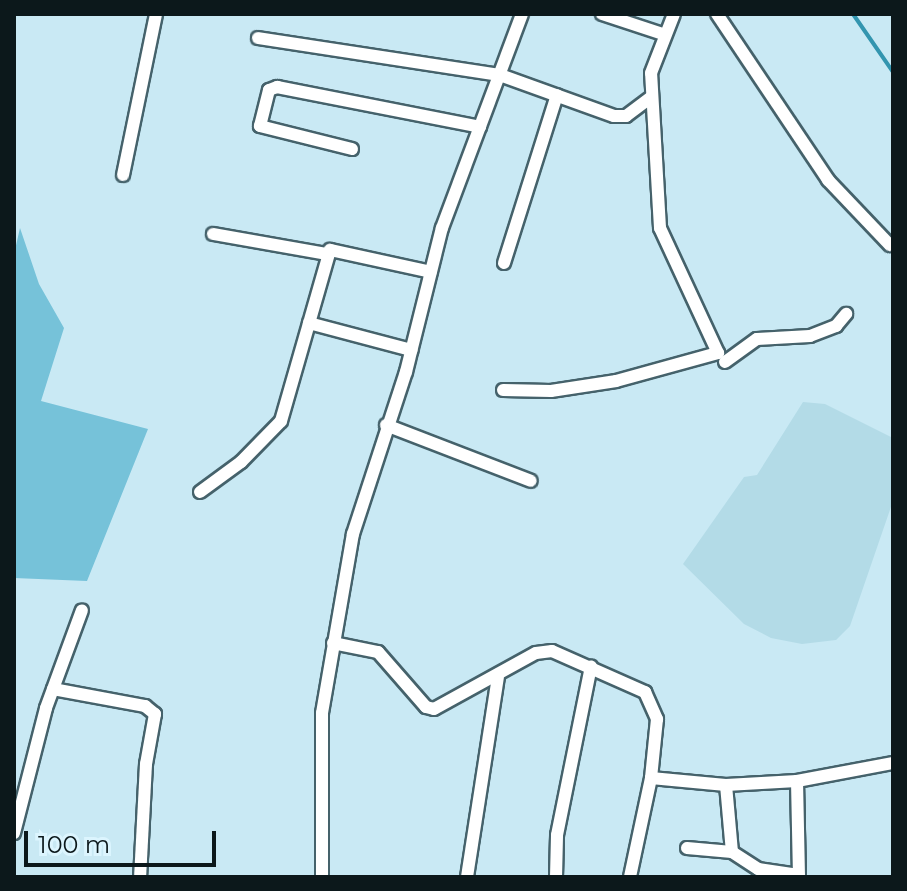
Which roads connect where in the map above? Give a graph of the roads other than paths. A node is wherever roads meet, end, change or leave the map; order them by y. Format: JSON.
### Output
{"nodes":[{"id":1,"x":156,"y":14,"type":"edge"},
{"id":2,"x":522,"y":14,"type":"edge"},
{"id":3,"x":602,"y":14,"type":"edge"},
{"id":4,"x":674,"y":14,"type":"edge"},
{"id":5,"x":717,"y":14,"type":"edge"},
{"id":6,"x":663,"y":34,"type":"junction"},
{"id":7,"x":258,"y":38,"type":"dead end"},
{"id":8,"x":500,"y":75,"type":"junction"},
{"id":9,"x":557,"y":95,"type":"junction"},
{"id":10,"x":650,"y":98,"type":"junction"},
{"id":11,"x":480,"y":127,"type":"junction"},
{"id":12,"x":352,"y":149,"type":"dead end"},
{"id":13,"x":123,"y":175,"type":"dead end"},
{"id":14,"x":213,"y":234,"type":"dead end"},
{"id":15,"x":890,"y":245,"type":"dead end"},
{"id":16,"x":327,"y":254,"type":"junction"},
{"id":17,"x":504,"y":263,"type":"dead end"},
{"id":18,"x":431,"y":272,"type":"junction"},
{"id":19,"x":846,"y":314,"type":"dead end"},
{"id":20,"x":309,"y":323,"type":"junction"},
{"id":21,"x":411,"y":350,"type":"junction"},
{"id":22,"x":725,"y":362,"type":"dead end"},
{"id":23,"x":503,"y":390,"type":"dead end"},
{"id":24,"x":386,"y":425,"type":"junction"},
{"id":25,"x":531,"y":481,"type":"dead end"},
{"id":26,"x":200,"y":492,"type":"dead end"},
{"id":27,"x":82,"y":610,"type":"dead end"},
{"id":28,"x":333,"y":643,"type":"junction"},
{"id":29,"x":591,"y":666,"type":"junction"},
{"id":30,"x":498,"y":677,"type":"junction"},
{"id":31,"x":53,"y":689,"type":"junction"},
{"id":32,"x":893,"y":763,"type":"edge"},
{"id":33,"x":651,"y":778,"type":"junction"},
{"id":34,"x":797,"y":781,"type":"junction"},
{"id":35,"x":726,"y":785,"type":"junction"},
{"id":36,"x":14,"y":833,"type":"edge"},
{"id":37,"x":687,"y":848,"type":"dead end"},
{"id":38,"x":732,"y":852,"type":"junction"},
{"id":39,"x":799,"y":876,"type":"edge"},
{"id":40,"x":140,"y":877,"type":"edge"},
{"id":41,"x":322,"y":877,"type":"edge"},
{"id":42,"x":467,"y":877,"type":"edge"},
{"id":43,"x":556,"y":877,"type":"edge"},
{"id":44,"x":630,"y":877,"type":"edge"}],
"edges":[{"from":1,"to":13,"type":"street"},
{"from":2,"to":8,"type":"street"},
{"from":3,"to":6,"type":"street"},
{"from":4,"to":6,"type":"street"},
{"from":5,"to":15,"type":"street"},
{"from":6,"to":10,"type":"street"},
{"from":7,"to":8,"type":"street"},
{"from":8,"to":9,"type":"street"},
{"from":8,"to":11,"type":"street"},
{"from":9,"to":10,"type":"street"},
{"from":9,"to":17,"type":"street"},
{"from":10,"to":23,"type":"street"},
{"from":11,"to":12,"type":"street"},
{"from":11,"to":18,"type":"street"},
{"from":14,"to":16,"type":"street"},
{"from":16,"to":18,"type":"street"},
{"from":16,"to":20,"type":"street"},
{"from":18,"to":21,"type":"street"},
{"from":19,"to":22,"type":"street"},
{"from":20,"to":21,"type":"street"},
{"from":20,"to":26,"type":"street"},
{"from":21,"to":24,"type":"street"},
{"from":24,"to":25,"type":"street"},
{"from":24,"to":28,"type":"street"},
{"from":27,"to":31,"type":"street"},
{"from":28,"to":30,"type":"street"},
{"from":28,"to":41,"type":"street"},
{"from":29,"to":30,"type":"street"},
{"from":29,"to":33,"type":"street"},
{"from":29,"to":43,"type":"street"},
{"from":30,"to":42,"type":"street"},
{"from":31,"to":36,"type":"street"},
{"from":31,"to":40,"type":"street"},
{"from":32,"to":34,"type":"street"},
{"from":33,"to":35,"type":"street"},
{"from":33,"to":44,"type":"street"},
{"from":34,"to":35,"type":"street"},
{"from":34,"to":39,"type":"street"},
{"from":35,"to":38,"type":"street"},
{"from":37,"to":38,"type":"street"},
{"from":38,"to":39,"type":"street"}]}
